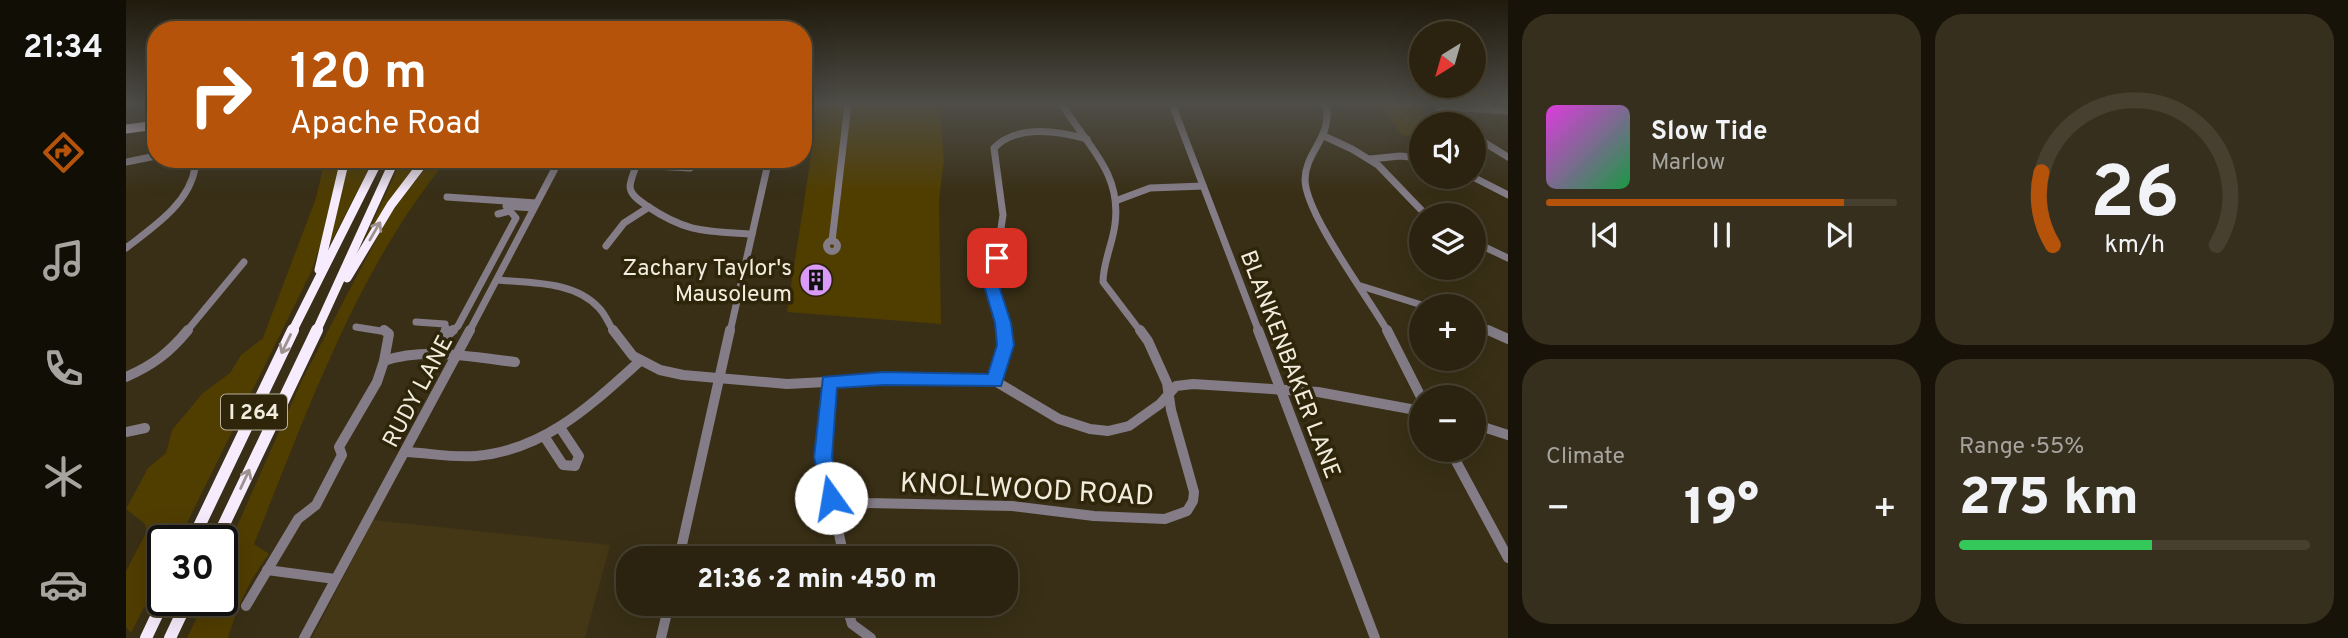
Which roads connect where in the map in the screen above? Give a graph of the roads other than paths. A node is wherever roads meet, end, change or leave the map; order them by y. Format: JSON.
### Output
{"nodes":[{"id":1,"x":845,"y":134,"type":"edge"},
{"id":2,"x":1067,"y":134,"type":"joint"},
{"id":3,"x":1083,"y":134,"type":"edge"},
{"id":4,"x":1183,"y":134,"type":"edge"},
{"id":5,"x":1324,"y":136,"type":"joint"},
{"id":6,"x":1087,"y":139,"type":"junction"},
{"id":7,"x":1486,"y":143,"type":"edge"},
{"id":8,"x":1409,"y":157,"type":"edge"},
{"id":9,"x":1508,"y":157,"type":"edge"},
{"id":10,"x":147,"y":158,"type":"edge"},
{"id":11,"x":1370,"y":159,"type":"junction"},
{"id":12,"x":126,"y":162,"type":"edge"},
{"id":13,"x":194,"y":168,"type":"edge"},
{"id":14,"x":343,"y":168,"type":"edge"},
{"id":15,"x":375,"y":168,"type":"edge"},
{"id":16,"x":392,"y":168,"type":"edge"},
{"id":17,"x":419,"y":168,"type":"edge"},
{"id":18,"x":555,"y":168,"type":"edge"},
{"id":19,"x":636,"y":168,"type":"edge"},
{"id":20,"x":767,"y":168,"type":"edge"},
{"id":21,"x":1114,"y":184,"type":"junction"},
{"id":22,"x":1486,"y":184,"type":"edge"},
{"id":23,"x":1203,"y":186,"type":"junction"},
{"id":24,"x":1134,"y":192,"type":"junction"},
{"id":25,"x":1508,"y":195,"type":"edge"},
{"id":26,"x":446,"y":199,"type":"dead end"},
{"id":27,"x":1118,"y":200,"type":"junction"},
{"id":28,"x":1414,"y":203,"type":"edge"},
{"id":29,"x":535,"y":206,"type":"junction"},
{"id":30,"x":649,"y":207,"type":"junction"},
{"id":31,"x":498,"y":214,"type":"dead end"},
{"id":32,"x":752,"y":234,"type":"junction"},
{"id":33,"x":832,"y":241,"type":"dead end"},
{"id":34,"x":606,"y":246,"type":"dead end"},
{"id":35,"x":126,"y":248,"type":"edge"},
{"id":36,"x":1486,"y":248,"type":"edge"},
{"id":37,"x":1508,"y":258,"type":"edge"},
{"id":38,"x":244,"y":262,"type":"dead end"},
{"id":39,"x":498,"y":280,"type":"junction"},
{"id":40,"x":316,"y":283,"type":"junction"},
{"id":41,"x":1361,"y":285,"type":"junction"},
{"id":42,"x":1389,"y":295,"type":"junction"},
{"id":43,"x":1409,"y":301,"type":"edge"},
{"id":44,"x":1371,"y":303,"type":"junction"},
{"id":45,"x":327,"y":310,"type":"junction"},
{"id":46,"x":416,"y":322,"type":"dead end"},
{"id":47,"x":356,"y":327,"type":"dead end"},
{"id":48,"x":1486,"y":330,"type":"edge"},
{"id":49,"x":443,"y":338,"type":"junction"},
{"id":50,"x":1508,"y":340,"type":"edge"},
{"id":51,"x":433,"y":355,"type":"junction"},
{"id":52,"x":456,"y":358,"type":"junction"},
{"id":53,"x":384,"y":361,"type":"junction"},
{"id":54,"x":640,"y":361,"type":"junction"},
{"id":55,"x":515,"y":362,"type":"dead end"},
{"id":56,"x":126,"y":377,"type":"edge"},
{"id":57,"x":720,"y":379,"type":"junction"},
{"id":58,"x":995,"y":381,"type":"junction"},
{"id":59,"x":829,"y":382,"type":"junction"},
{"id":60,"x":1415,"y":385,"type":"edge"},
{"id":61,"x":1280,"y":388,"type":"junction"},
{"id":62,"x":1168,"y":395,"type":"junction"},
{"id":63,"x":1409,"y":409,"type":"edge"},
{"id":64,"x":145,"y":428,"type":"dead end"},
{"id":65,"x":1486,"y":428,"type":"edge"},
{"id":66,"x":561,"y":429,"type":"junction"},
{"id":67,"x":126,"y":432,"type":"edge"},
{"id":68,"x":1508,"y":435,"type":"edge"},
{"id":69,"x":545,"y":439,"type":"junction"},
{"id":70,"x":406,"y":452,"type":"junction"},
{"id":71,"x":1456,"y":462,"type":"edge"},
{"id":72,"x":831,"y":498,"type":"junction"},
{"id":73,"x":867,"y":503,"type":"junction"},
{"id":74,"x":838,"y":522,"type":"junction"},
{"id":75,"x":200,"y":525,"type":"edge"},
{"id":76,"x":224,"y":525,"type":"edge"},
{"id":77,"x":682,"y":546,"type":"edge"},
{"id":78,"x":842,"y":546,"type":"edge"},
{"id":79,"x":1508,"y":558,"type":"edge"},
{"id":80,"x":267,"y":570,"type":"junction"},
{"id":81,"x":335,"y":579,"type":"junction"},
{"id":82,"x":246,"y":606,"type":"dead end"},
{"id":83,"x":156,"y":616,"type":"edge"},
{"id":84,"x":180,"y":616,"type":"edge"},
{"id":85,"x":666,"y":616,"type":"edge"},
{"id":86,"x":850,"y":616,"type":"edge"},
{"id":87,"x":146,"y":638,"type":"edge"},
{"id":88,"x":170,"y":638,"type":"edge"},
{"id":89,"x":304,"y":638,"type":"edge"},
{"id":90,"x":661,"y":638,"type":"edge"},
{"id":91,"x":871,"y":638,"type":"edge"},
{"id":92,"x":1375,"y":638,"type":"edge"}],
"edges":[{"from":1,"to":33,"type":"street"},
{"from":2,"to":6,"type":"street"},
{"from":2,"to":58,"type":"street"},
{"from":3,"to":6,"type":"street"},
{"from":4,"to":23,"type":"street","name":"BLANKENBAKER LANE"},
{"from":5,"to":11,"type":"street"},
{"from":5,"to":41,"type":"street"},
{"from":6,"to":21,"type":"street"},
{"from":7,"to":9,"type":"street"},
{"from":8,"to":11,"type":"street"},
{"from":10,"to":12,"type":"street"},
{"from":11,"to":28,"type":"street"},
{"from":13,"to":35,"type":"street"},
{"from":14,"to":40,"type":"highway"},
{"from":15,"to":40,"type":"highway","number":"I 264"},
{"from":16,"to":45,"type":"highway","number":"I 264"},
{"from":45,"to":17,"type":"highway","one_way":true},
{"from":18,"to":29,"type":"street","name":"RUDY LANE"},
{"from":19,"to":30,"type":"street"},
{"from":20,"to":32,"type":"street"},
{"from":21,"to":24,"type":"street"},
{"from":21,"to":27,"type":"street"},
{"from":22,"to":25,"type":"street"},
{"from":23,"to":24,"type":"street"},
{"from":23,"to":61,"type":"street","name":"BLANKENBAKER LANE"},
{"from":24,"to":27,"type":"street"},
{"from":26,"to":29,"type":"street"},
{"from":27,"to":62,"type":"street","name":"KNOLLWOOD ROAD"},
{"from":29,"to":39,"type":"street","name":"RUDY LANE"},
{"from":30,"to":32,"type":"street"},
{"from":30,"to":34,"type":"street"},
{"from":31,"to":49,"type":"street"},
{"from":32,"to":57,"type":"street"},
{"from":36,"to":37,"type":"street"},
{"from":38,"to":56,"type":"street"},
{"from":39,"to":52,"type":"street","name":"RUDY LANE"},
{"from":39,"to":54,"type":"street"},
{"from":40,"to":75,"type":"highway","number":"I 264","one_way":true},
{"from":41,"to":42,"type":"street"},
{"from":41,"to":44,"type":"street"},
{"from":42,"to":43,"type":"street"},
{"from":42,"to":44,"type":"street"},
{"from":44,"to":60,"type":"street"},
{"from":76,"to":45,"type":"highway","number":"I 264","one_way":true},
{"from":46,"to":49,"type":"street"},
{"from":47,"to":53,"type":"street"},
{"from":48,"to":50,"type":"street"},
{"from":49,"to":51,"type":"street"},
{"from":51,"to":52,"type":"street"},
{"from":51,"to":53,"type":"street"},
{"from":52,"to":55,"type":"street"},
{"from":52,"to":70,"type":"street","name":"RUDY LANE"},
{"from":53,"to":80,"type":"street"},
{"from":54,"to":57,"type":"street"},
{"from":54,"to":66,"type":"street"},
{"from":57,"to":59,"type":"street"},
{"from":57,"to":77,"type":"street"},
{"from":58,"to":59,"type":"street"},
{"from":58,"to":62,"type":"street"},
{"from":59,"to":72,"type":"street"},
{"from":61,"to":62,"type":"street"},
{"from":61,"to":63,"type":"street"},
{"from":61,"to":92,"type":"street","name":"BLANKENBAKER LANE"},
{"from":62,"to":73,"type":"street","name":"KNOLLWOOD ROAD"},
{"from":64,"to":67,"type":"street"},
{"from":65,"to":68,"type":"street"},
{"from":66,"to":69,"type":"street"},
{"from":66,"to":69,"type":"street"},
{"from":69,"to":70,"type":"street"},
{"from":70,"to":81,"type":"street","name":"RUDY LANE"},
{"from":71,"to":79,"type":"street"},
{"from":72,"to":73,"type":"street","name":"KNOLLWOOD ROAD"},
{"from":72,"to":74,"type":"street"},
{"from":73,"to":74,"type":"street","name":"KNOLLWOOD ROAD"},
{"from":74,"to":78,"type":"street"},
{"from":80,"to":81,"type":"street"},
{"from":80,"to":82,"type":"street"},
{"from":81,"to":89,"type":"street","name":"RUDY LANE"},
{"from":83,"to":87,"type":"highway"},
{"from":84,"to":88,"type":"highway"},
{"from":85,"to":90,"type":"street"},
{"from":86,"to":91,"type":"street"}]}
